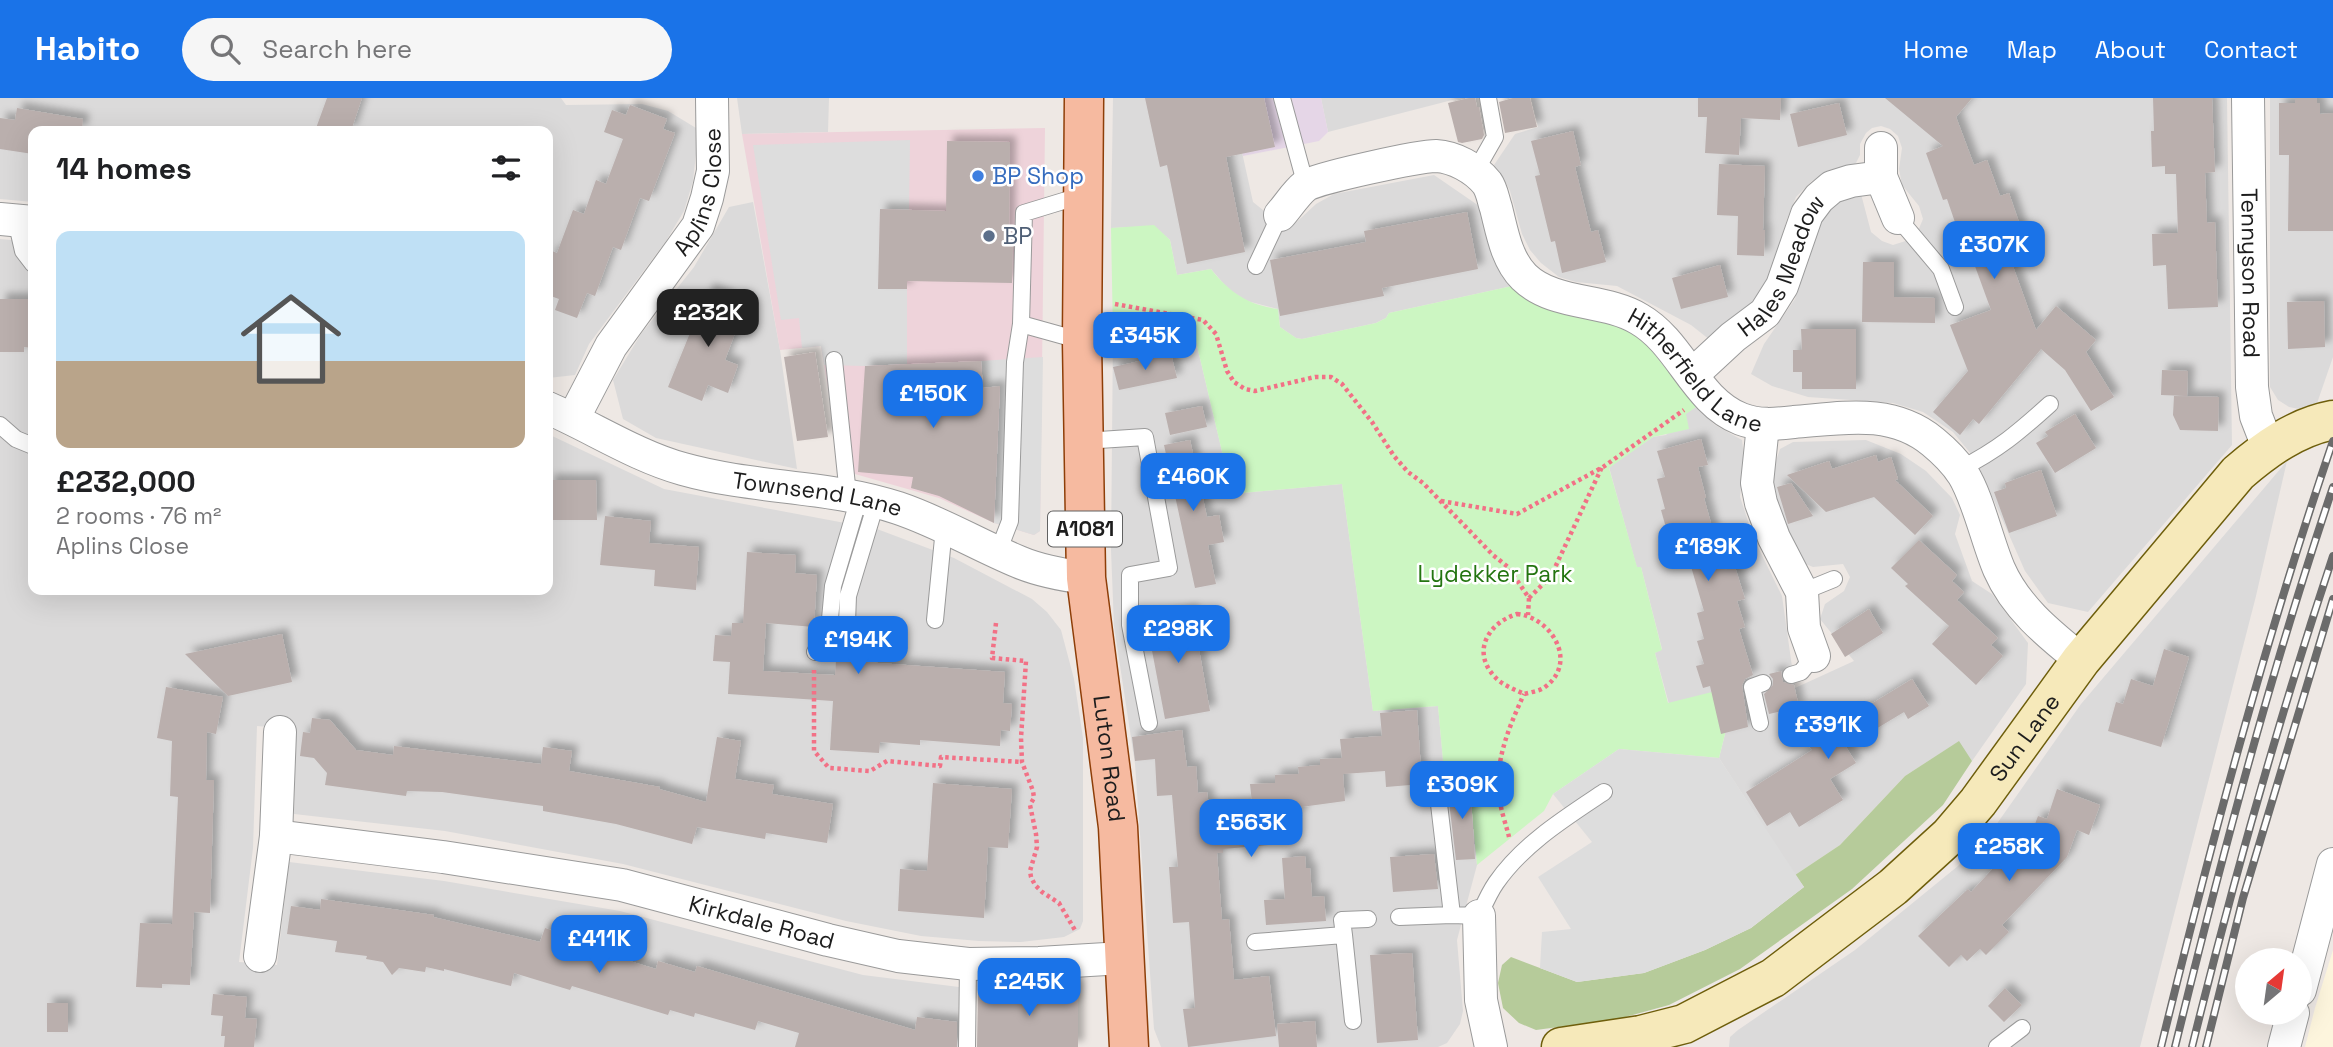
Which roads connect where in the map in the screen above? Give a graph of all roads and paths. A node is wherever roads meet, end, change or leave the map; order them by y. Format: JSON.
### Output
{"nodes":[{"id":1,"x":712,"y":98,"type":"edge"},
{"id":2,"x":1084,"y":98,"type":"edge"},
{"id":3,"x":1282,"y":98,"type":"edge"},
{"id":4,"x":1488,"y":98,"type":"edge"},
{"id":5,"x":2248,"y":98,"type":"edge"},
{"id":6,"x":1475,"y":172,"type":"junction"},
{"id":7,"x":1306,"y":186,"type":"junction"},
{"id":8,"x":1083,"y":195,"type":"junction"},
{"id":9,"x":1280,"y":215,"type":"joint"},
{"id":10,"x":1898,"y":218,"type":"joint"},
{"id":11,"x":17,"y":220,"type":"edge"},
{"id":12,"x":28,"y":258,"type":"edge"},
{"id":13,"x":1256,"y":266,"type":"dead end"},
{"id":14,"x":1084,"y":298,"type":"junction"},
{"id":15,"x":1955,"y":307,"type":"dead end"},
{"id":16,"x":1021,"y":324,"type":"junction"},
{"id":17,"x":1082,"y":341,"type":"junction"},
{"id":18,"x":834,"y":360,"type":"dead end"},
{"id":19,"x":1700,"y":384,"type":"junction"},
{"id":20,"x":2050,"y":404,"type":"dead end"},
{"id":21,"x":560,"y":413,"type":"edge"},
{"id":22,"x":2325,"y":421,"type":"edge"},
{"id":23,"x":0,"y":425,"type":"edge"},
{"id":24,"x":1763,"y":425,"type":"junction"},
{"id":25,"x":1084,"y":441,"type":"junction"},
{"id":26,"x":28,"y":444,"type":"edge"},
{"id":27,"x":2268,"y":447,"type":"junction"},
{"id":28,"x":1603,"y":467,"type":"junction"},
{"id":29,"x":1959,"y":469,"type":"junction"},
{"id":30,"x":861,"y":499,"type":"junction"},
{"id":31,"x":1440,"y":501,"type":"junction"},
{"id":32,"x":944,"y":528,"type":"junction"},
{"id":33,"x":998,"y":552,"type":"junction"},
{"id":34,"x":1086,"y":578,"type":"junction"},
{"id":35,"x":1835,"y":579,"type":"dead end"},
{"id":36,"x":1802,"y":592,"type":"junction"},
{"id":37,"x":1529,"y":598,"type":"junction"},
{"id":38,"x":1528,"y":615,"type":"junction"},
{"id":39,"x":935,"y":620,"type":"dead end"},
{"id":40,"x":996,"y":623,"type":"dead end"},
{"id":41,"x":846,"y":649,"type":"dead end"},
{"id":42,"x":814,"y":652,"type":"joint"},
{"id":43,"x":2081,"y":660,"type":"junction"},
{"id":44,"x":1802,"y":666,"type":"dead end"},
{"id":45,"x":1763,"y":683,"type":"dead end"},
{"id":46,"x":1524,"y":694,"type":"junction"},
{"id":47,"x":1149,"y":723,"type":"dead end"},
{"id":48,"x":1760,"y":723,"type":"dead end"},
{"id":49,"x":280,"y":732,"type":"dead end"},
{"id":50,"x":1022,"y":762,"type":"junction"},
{"id":51,"x":1437,"y":787,"type":"dead end"},
{"id":52,"x":1604,"y":792,"type":"dead end"},
{"id":53,"x":276,"y":836,"type":"junction"},
{"id":54,"x":1515,"y":859,"type":"junction"},
{"id":55,"x":2333,"y":864,"type":"edge"},
{"id":56,"x":1465,"y":915,"type":"junction"},
{"id":57,"x":1399,"y":918,"type":"dead end"},
{"id":58,"x":1368,"y":919,"type":"dead end"},
{"id":59,"x":1344,"y":935,"type":"junction"},
{"id":60,"x":1255,"y":942,"type":"dead end"},
{"id":61,"x":2311,"y":948,"type":"edge"},
{"id":62,"x":260,"y":956,"type":"dead end"},
{"id":63,"x":1108,"y":959,"type":"junction"},
{"id":64,"x":968,"y":964,"type":"junction"},
{"id":65,"x":1353,"y":1021,"type":"dead end"},
{"id":66,"x":2290,"y":1026,"type":"edge"},
{"id":67,"x":2022,"y":1028,"type":"dead end"},
{"id":68,"x":1690,"y":1035,"type":"edge"},
{"id":69,"x":967,"y":1047,"type":"edge"},
{"id":70,"x":1129,"y":1047,"type":"edge"},
{"id":71,"x":1491,"y":1047,"type":"edge"},
{"id":72,"x":1561,"y":1047,"type":"edge"},
{"id":73,"x":1997,"y":1047,"type":"edge"},
{"id":74,"x":2284,"y":1047,"type":"edge"}],
"edges":[{"from":1,"to":21,"type":"street","name":"Aplins Close"},
{"from":2,"to":8,"type":"main road","name":"Luton Road","number":"A1081"},
{"from":3,"to":7,"type":"lane"},
{"from":4,"to":6,"type":"lane"},
{"from":5,"to":27,"type":"street","name":"Tennyson Road"},
{"from":6,"to":7,"type":"street"},
{"from":6,"to":19,"type":"street","name":"Hitherfield Lane"},
{"from":7,"to":9,"type":"street"},
{"from":8,"to":14,"type":"main road","name":"Luton Road","number":"A1081"},
{"from":8,"to":16,"type":"lane"},
{"from":9,"to":13,"type":"lane"},
{"from":10,"to":15,"type":"lane"},
{"from":10,"to":19,"type":"street","name":"Hales Meadow"},
{"from":11,"to":12,"type":"lane"},
{"from":14,"to":17,"type":"main road","name":"Luton Road","number":"A1081"},
{"from":14,"to":31,"type":"path"},
{"from":16,"to":17,"type":"lane"},
{"from":16,"to":33,"type":"lane"},
{"from":17,"to":25,"type":"main road","name":"Luton Road","number":"A1081"},
{"from":18,"to":30,"type":"lane"},
{"from":19,"to":24,"type":"street","name":"Hitherfield Lane"},
{"from":19,"to":28,"type":"path"},
{"from":20,"to":29,"type":"lane"},
{"from":21,"to":30,"type":"street","name":"Townsend Lane"},
{"from":22,"to":27,"type":"street","name":"Sun Lane"},
{"from":23,"to":26,"type":"lane"},
{"from":24,"to":29,"type":"street","name":"Hitherfield Lane"},
{"from":24,"to":36,"type":"street"},
{"from":25,"to":34,"type":"main road","name":"Luton Road","number":"A1081"},
{"from":25,"to":47,"type":"lane"},
{"from":27,"to":43,"type":"street","name":"Sun Lane"},
{"from":28,"to":31,"type":"path"},
{"from":28,"to":37,"type":"path"},
{"from":29,"to":43,"type":"street","name":"Hitherfield Lane"},
{"from":30,"to":32,"type":"street","name":"Townsend Lane"},
{"from":30,"to":41,"type":"lane"},
{"from":30,"to":42,"type":"lane"},
{"from":31,"to":37,"type":"path"},
{"from":32,"to":33,"type":"street","name":"Townsend Lane"},
{"from":32,"to":39,"type":"lane"},
{"from":33,"to":34,"type":"street","name":"Townsend Lane"},
{"from":34,"to":63,"type":"main road","name":"Luton Road","number":"A1081"},
{"from":35,"to":36,"type":"lane"},
{"from":36,"to":44,"type":"street"},
{"from":37,"to":38,"type":"path"},
{"from":38,"to":46,"type":"path"},
{"from":38,"to":46,"type":"path"},
{"from":40,"to":50,"type":"path"},
{"from":42,"to":50,"type":"path"},
{"from":43,"to":68,"type":"street","name":"Sun Lane"},
{"from":45,"to":48,"type":"lane"},
{"from":46,"to":54,"type":"path"},
{"from":49,"to":53,"type":"street"},
{"from":50,"to":63,"type":"path"},
{"from":51,"to":56,"type":"lane"},
{"from":52,"to":54,"type":"lane"},
{"from":53,"to":62,"type":"street"},
{"from":53,"to":64,"type":"street","name":"Kirkdale Road"},
{"from":54,"to":56,"type":"lane"},
{"from":55,"to":61,"type":"street"},
{"from":56,"to":57,"type":"lane"},
{"from":56,"to":71,"type":"street"},
{"from":58,"to":59,"type":"lane"},
{"from":59,"to":60,"type":"lane"},
{"from":59,"to":65,"type":"lane"},
{"from":63,"to":64,"type":"street","name":"Kirkdale Road"},
{"from":63,"to":70,"type":"main road","number":"A1081"},
{"from":64,"to":69,"type":"lane"},
{"from":66,"to":74,"type":"street"},
{"from":67,"to":73,"type":"lane"},
{"from":68,"to":72,"type":"street","name":"Sun Lane"}]}
